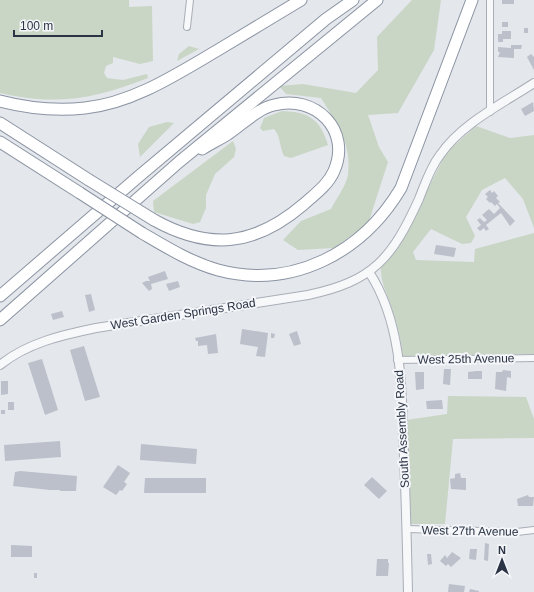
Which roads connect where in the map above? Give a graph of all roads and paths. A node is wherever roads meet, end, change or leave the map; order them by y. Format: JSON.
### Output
{"nodes":[{"id":1,"x":190,"y":0,"type":"edge"},
{"id":2,"x":301,"y":0,"type":"edge"},
{"id":3,"x":353,"y":0,"type":"edge"},
{"id":4,"x":377,"y":0,"type":"edge"},
{"id":5,"x":472,"y":0,"type":"edge"},
{"id":6,"x":490,"y":0,"type":"edge"},
{"id":7,"x":187,"y":27,"type":"dead end"},
{"id":8,"x":534,"y":83,"type":"edge"},
{"id":9,"x":0,"y":101,"type":"edge"},
{"id":10,"x":490,"y":112,"type":"junction"},
{"id":11,"x":0,"y":123,"type":"edge"},
{"id":12,"x":0,"y":142,"type":"edge"},
{"id":13,"x":178,"y":162,"type":"junction"},
{"id":14,"x":369,"y":272,"type":"junction"},
{"id":15,"x":0,"y":296,"type":"edge"},
{"id":16,"x":0,"y":320,"type":"edge"},
{"id":17,"x":534,"y":358,"type":"edge"},
{"id":18,"x":397,"y":360,"type":"junction"},
{"id":19,"x":0,"y":365,"type":"edge"},
{"id":20,"x":407,"y":529,"type":"junction"},
{"id":21,"x":534,"y":530,"type":"edge"},
{"id":22,"x":408,"y":592,"type":"edge"}],
"edges":[{"from":1,"to":7,"type":"street"},
{"from":2,"to":9,"type":"highway"},
{"from":3,"to":15,"type":"highway"},
{"from":4,"to":13,"type":"highway"},
{"from":5,"to":12,"type":"highway","bridge":true},
{"from":6,"to":10,"type":"street"},
{"from":8,"to":10,"type":"street","name":"West Garden Springs Road"},
{"from":10,"to":14,"type":"street","name":"West Garden Springs Road"},
{"from":11,"to":13,"type":"highway","bridge":true},
{"from":13,"to":16,"type":"highway"},
{"from":14,"to":18,"type":"street","name":"South Assembly Road"},
{"from":14,"to":19,"type":"street","name":"West Garden Springs Road"},
{"from":17,"to":18,"type":"street","name":"West 25th Avenue"},
{"from":18,"to":20,"type":"street","name":"South Assembly Road"},
{"from":20,"to":21,"type":"street","name":"West 27th Avenue"},
{"from":20,"to":22,"type":"street","name":"South Assembly Road"}]}
